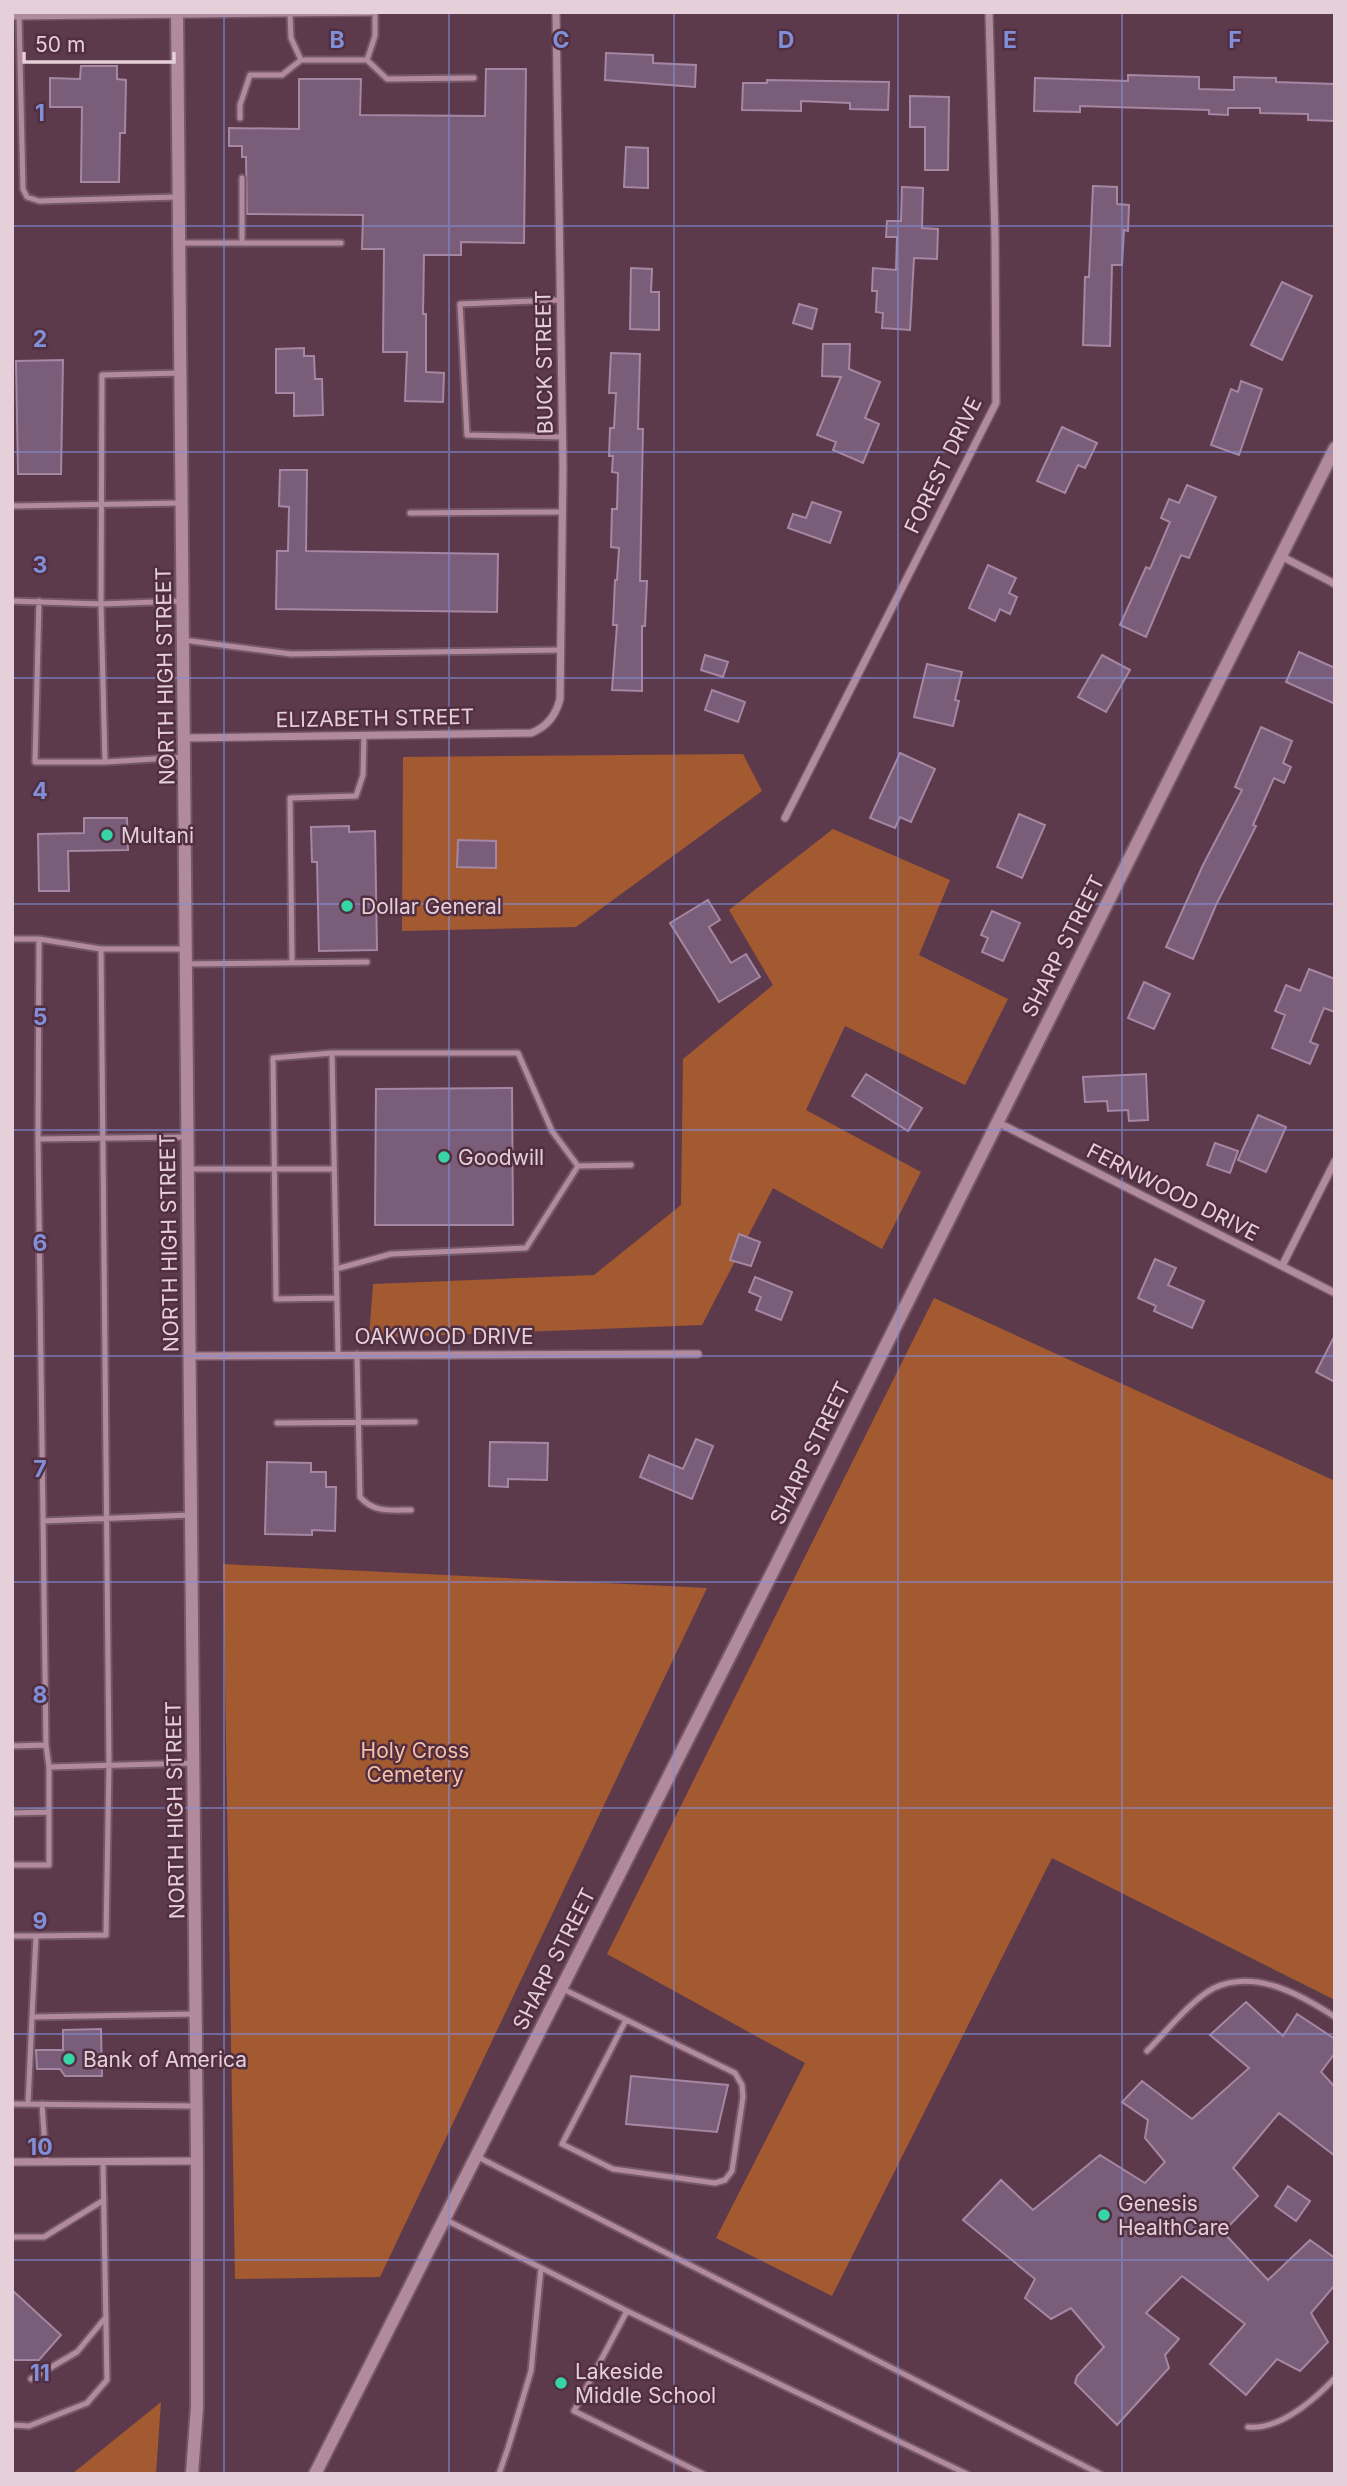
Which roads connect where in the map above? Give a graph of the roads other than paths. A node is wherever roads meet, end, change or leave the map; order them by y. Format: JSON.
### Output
{"nodes":[{"id":1,"x":373,"y":12,"type":"edge"},
{"id":2,"x":556,"y":12,"type":"edge"},
{"id":3,"x":989,"y":12,"type":"edge"},
{"id":4,"x":177,"y":14,"type":"edge"},
{"id":5,"x":290,"y":14,"type":"edge"},
{"id":6,"x":15,"y":16,"type":"edge"},
{"id":7,"x":301,"y":60,"type":"junction"},
{"id":8,"x":367,"y":60,"type":"junction"},
{"id":9,"x":474,"y":78,"type":"dead end"},
{"id":10,"x":240,"y":118,"type":"dead end"},
{"id":11,"x":242,"y":178,"type":"dead end"},
{"id":12,"x":179,"y":197,"type":"junction"},
{"id":13,"x":179,"y":243,"type":"junction"},
{"id":14,"x":242,"y":243,"type":"junction"},
{"id":15,"x":341,"y":243,"type":"dead end"},
{"id":16,"x":560,"y":300,"type":"junction"},
{"id":17,"x":181,"y":373,"type":"junction"},
{"id":18,"x":562,"y":437,"type":"junction"},
{"id":19,"x":1335,"y":448,"type":"edge"},
{"id":20,"x":182,"y":503,"type":"junction"},
{"id":21,"x":102,"y":504,"type":"junction"},
{"id":22,"x":12,"y":506,"type":"edge"},
{"id":23,"x":562,"y":512,"type":"junction"},
{"id":24,"x":410,"y":513,"type":"dead end"},
{"id":25,"x":1281,"y":556,"type":"junction"},
{"id":26,"x":1335,"y":584,"type":"edge"},
{"id":27,"x":12,"y":601,"type":"edge"},
{"id":28,"x":39,"y":601,"type":"junction"},
{"id":29,"x":183,"y":601,"type":"junction"},
{"id":30,"x":101,"y":604,"type":"junction"},
{"id":31,"x":183,"y":640,"type":"junction"},
{"id":32,"x":561,"y":650,"type":"junction"},
{"id":33,"x":557,"y":711,"type":"joint"},
{"id":34,"x":364,"y":735,"type":"junction"},
{"id":35,"x":185,"y":738,"type":"junction"},
{"id":36,"x":185,"y":757,"type":"junction"},
{"id":37,"x":106,"y":762,"type":"junction"},
{"id":38,"x":785,"y":818,"type":"dead end"},
{"id":39,"x":12,"y":939,"type":"edge"},
{"id":40,"x":38,"y":939,"type":"junction"},
{"id":41,"x":101,"y":948,"type":"junction"},
{"id":42,"x":186,"y":949,"type":"junction"},
{"id":43,"x":367,"y":962,"type":"dead end"},
{"id":44,"x":292,"y":963,"type":"junction"},
{"id":45,"x":186,"y":964,"type":"junction"},
{"id":46,"x":332,"y":1053,"type":"junction"},
{"id":47,"x":996,"y":1122,"type":"junction"},
{"id":48,"x":187,"y":1136,"type":"junction"},
{"id":49,"x":103,"y":1138,"type":"junction"},
{"id":50,"x":38,"y":1139,"type":"junction"},
{"id":51,"x":1335,"y":1161,"type":"edge"},
{"id":52,"x":631,"y":1165,"type":"dead end"},
{"id":53,"x":578,"y":1166,"type":"junction"},
{"id":54,"x":187,"y":1169,"type":"junction"},
{"id":55,"x":274,"y":1169,"type":"junction"},
{"id":56,"x":334,"y":1169,"type":"junction"},
{"id":57,"x":1282,"y":1266,"type":"junction"},
{"id":58,"x":336,"y":1269,"type":"junction"},
{"id":59,"x":1335,"y":1293,"type":"edge"},
{"id":60,"x":337,"y":1298,"type":"junction"},
{"id":61,"x":338,"y":1354,"type":"junction"},
{"id":62,"x":357,"y":1354,"type":"junction"},
{"id":63,"x":698,"y":1354,"type":"dead end"},
{"id":64,"x":190,"y":1356,"type":"junction"},
{"id":65,"x":415,"y":1422,"type":"dead end"},
{"id":66,"x":277,"y":1423,"type":"dead end"},
{"id":67,"x":358,"y":1424,"type":"junction"},
{"id":68,"x":411,"y":1510,"type":"dead end"},
{"id":69,"x":191,"y":1515,"type":"junction"},
{"id":70,"x":107,"y":1520,"type":"junction"},
{"id":71,"x":43,"y":1521,"type":"junction"},
{"id":72,"x":46,"y":1745,"type":"junction"},
{"id":73,"x":13,"y":1746,"type":"edge"},
{"id":74,"x":194,"y":1763,"type":"junction"},
{"id":75,"x":109,"y":1765,"type":"junction"},
{"id":76,"x":49,"y":1767,"type":"junction"},
{"id":77,"x":49,"y":1812,"type":"junction"},
{"id":78,"x":12,"y":1813,"type":"edge"},
{"id":79,"x":12,"y":1866,"type":"edge"},
{"id":80,"x":12,"y":1936,"type":"edge"},
{"id":81,"x":36,"y":1936,"type":"junction"},
{"id":82,"x":561,"y":1988,"type":"junction"},
{"id":83,"x":196,"y":2014,"type":"junction"},
{"id":84,"x":32,"y":2017,"type":"junction"},
{"id":85,"x":1335,"y":2017,"type":"edge"},
{"id":86,"x":626,"y":2020,"type":"junction"},
{"id":87,"x":1147,"y":2051,"type":"dead end"},
{"id":88,"x":12,"y":2104,"type":"edge"},
{"id":89,"x":28,"y":2104,"type":"junction"},
{"id":90,"x":42,"y":2104,"type":"junction"},
{"id":91,"x":197,"y":2106,"type":"junction"},
{"id":92,"x":475,"y":2155,"type":"junction"},
{"id":93,"x":197,"y":2161,"type":"junction"},
{"id":94,"x":12,"y":2162,"type":"edge"},
{"id":95,"x":46,"y":2162,"type":"junction"},
{"id":96,"x":103,"y":2162,"type":"junction"},
{"id":97,"x":103,"y":2200,"type":"junction"},
{"id":98,"x":444,"y":2219,"type":"junction"},
{"id":99,"x":12,"y":2237,"type":"edge"},
{"id":100,"x":541,"y":2268,"type":"junction"},
{"id":101,"x":627,"y":2311,"type":"junction"},
{"id":102,"x":106,"y":2317,"type":"junction"},
{"id":103,"x":1335,"y":2378,"type":"edge"},
{"id":104,"x":32,"y":2379,"type":"dead end"},
{"id":105,"x":12,"y":2425,"type":"edge"},
{"id":106,"x":1248,"y":2427,"type":"dead end"},
{"id":107,"x":192,"y":2474,"type":"edge"},
{"id":108,"x":315,"y":2474,"type":"edge"},
{"id":109,"x":499,"y":2474,"type":"edge"},
{"id":110,"x":703,"y":2474,"type":"edge"},
{"id":111,"x":967,"y":2474,"type":"edge"},
{"id":112,"x":1100,"y":2474,"type":"edge"}],
"edges":[{"from":1,"to":5,"type":"street"},
{"from":1,"to":8,"type":"lane"},
{"from":2,"to":16,"type":"street","name":"BUCK STREET"},
{"from":3,"to":38,"type":"street","name":"FOREST DRIVE"},
{"from":4,"to":5,"type":"street"},
{"from":4,"to":6,"type":"street"},
{"from":4,"to":12,"type":"street","name":"NORTH HIGH STREET"},
{"from":5,"to":7,"type":"lane"},
{"from":6,"to":12,"type":"lane"},
{"from":7,"to":8,"type":"lane"},
{"from":7,"to":10,"type":"lane"},
{"from":8,"to":9,"type":"lane"},
{"from":11,"to":14,"type":"lane"},
{"from":12,"to":13,"type":"street","name":"NORTH HIGH STREET"},
{"from":13,"to":14,"type":"lane"},
{"from":13,"to":17,"type":"street","name":"NORTH HIGH STREET"},
{"from":14,"to":15,"type":"lane"},
{"from":16,"to":18,"type":"street","name":"BUCK STREET"},
{"from":16,"to":18,"type":"lane"},
{"from":17,"to":20,"type":"street","name":"NORTH HIGH STREET"},
{"from":17,"to":21,"type":"lane"},
{"from":18,"to":23,"type":"street","name":"BUCK STREET"},
{"from":19,"to":25,"type":"street","name":"SHARP STREET"},
{"from":20,"to":21,"type":"lane"},
{"from":20,"to":29,"type":"street","name":"NORTH HIGH STREET"},
{"from":21,"to":22,"type":"lane"},
{"from":21,"to":30,"type":"lane"},
{"from":23,"to":24,"type":"lane"},
{"from":23,"to":32,"type":"street","name":"BUCK STREET"},
{"from":25,"to":26,"type":"street"},
{"from":25,"to":47,"type":"street","name":"SHARP STREET"},
{"from":27,"to":28,"type":"lane"},
{"from":28,"to":30,"type":"lane"},
{"from":28,"to":37,"type":"lane"},
{"from":29,"to":30,"type":"lane"},
{"from":29,"to":31,"type":"street","name":"NORTH HIGH STREET"},
{"from":30,"to":37,"type":"lane"},
{"from":31,"to":32,"type":"lane"},
{"from":31,"to":35,"type":"street","name":"NORTH HIGH STREET"},
{"from":32,"to":33,"type":"street","name":"BUCK STREET"},
{"from":33,"to":34,"type":"street","name":"ELIZABETH STREET"},
{"from":34,"to":35,"type":"street","name":"ELIZABETH STREET"},
{"from":34,"to":44,"type":"lane"},
{"from":35,"to":36,"type":"street","name":"NORTH HIGH STREET"},
{"from":36,"to":37,"type":"lane"},
{"from":36,"to":42,"type":"street","name":"NORTH HIGH STREET"},
{"from":39,"to":40,"type":"lane"},
{"from":40,"to":41,"type":"lane"},
{"from":40,"to":50,"type":"lane"},
{"from":41,"to":42,"type":"lane"},
{"from":41,"to":49,"type":"lane"},
{"from":42,"to":45,"type":"street","name":"NORTH HIGH STREET"},
{"from":43,"to":44,"type":"lane"},
{"from":44,"to":45,"type":"lane"},
{"from":45,"to":48,"type":"street","name":"NORTH HIGH STREET"},
{"from":46,"to":53,"type":"lane"},
{"from":46,"to":55,"type":"lane"},
{"from":46,"to":56,"type":"lane"},
{"from":47,"to":57,"type":"street","name":"FERNWOOD DRIVE"},
{"from":47,"to":82,"type":"street","name":"SHARP STREET"},
{"from":48,"to":49,"type":"lane"},
{"from":48,"to":54,"type":"street","name":"NORTH HIGH STREET"},
{"from":49,"to":50,"type":"lane"},
{"from":49,"to":70,"type":"lane"},
{"from":50,"to":71,"type":"lane"},
{"from":51,"to":57,"type":"street"},
{"from":52,"to":53,"type":"lane"},
{"from":53,"to":58,"type":"lane"},
{"from":54,"to":55,"type":"lane"},
{"from":54,"to":64,"type":"street","name":"NORTH HIGH STREET"},
{"from":55,"to":56,"type":"lane"},
{"from":55,"to":60,"type":"lane"},
{"from":56,"to":58,"type":"lane"},
{"from":57,"to":59,"type":"street","name":"FERNWOOD DRIVE"},
{"from":58,"to":60,"type":"lane"},
{"from":60,"to":61,"type":"lane"},
{"from":61,"to":62,"type":"street","name":"OAKWOOD DRIVE"},
{"from":61,"to":64,"type":"street","name":"OAKWOOD DRIVE"},
{"from":62,"to":63,"type":"street","name":"OAKWOOD DRIVE"},
{"from":62,"to":67,"type":"lane"},
{"from":64,"to":69,"type":"street","name":"NORTH HIGH STREET"},
{"from":65,"to":67,"type":"lane"},
{"from":66,"to":67,"type":"lane"},
{"from":67,"to":68,"type":"lane"},
{"from":69,"to":70,"type":"lane"},
{"from":69,"to":74,"type":"street","name":"NORTH HIGH STREET"},
{"from":70,"to":71,"type":"lane"},
{"from":70,"to":75,"type":"lane"},
{"from":71,"to":72,"type":"lane"},
{"from":72,"to":73,"type":"lane"},
{"from":72,"to":76,"type":"lane"},
{"from":74,"to":75,"type":"lane"},
{"from":74,"to":83,"type":"street","name":"NORTH HIGH STREET"},
{"from":75,"to":76,"type":"lane"},
{"from":75,"to":81,"type":"lane"},
{"from":76,"to":77,"type":"lane"},
{"from":77,"to":78,"type":"lane"},
{"from":77,"to":79,"type":"lane"},
{"from":80,"to":81,"type":"lane"},
{"from":81,"to":84,"type":"lane"},
{"from":82,"to":86,"type":"lane"},
{"from":82,"to":92,"type":"street","name":"SHARP STREET"},
{"from":83,"to":84,"type":"lane"},
{"from":83,"to":91,"type":"street","name":"NORTH HIGH STREET"},
{"from":84,"to":89,"type":"lane"},
{"from":85,"to":87,"type":"lane"},
{"from":86,"to":86,"type":"lane"},
{"from":88,"to":89,"type":"lane"},
{"from":89,"to":90,"type":"lane"},
{"from":90,"to":91,"type":"lane"},
{"from":90,"to":95,"type":"lane"},
{"from":91,"to":93,"type":"street","name":"NORTH HIGH STREET"},
{"from":92,"to":98,"type":"street","name":"SHARP STREET"},
{"from":92,"to":112,"type":"lane"},
{"from":93,"to":96,"type":"street"},
{"from":93,"to":107,"type":"street","name":"NORTH HIGH STREET"},
{"from":94,"to":95,"type":"street"},
{"from":95,"to":96,"type":"street"},
{"from":96,"to":97,"type":"lane"},
{"from":97,"to":99,"type":"lane"},
{"from":97,"to":102,"type":"lane"},
{"from":98,"to":100,"type":"lane"},
{"from":98,"to":108,"type":"street","name":"SHARP STREET"},
{"from":100,"to":101,"type":"lane"},
{"from":100,"to":109,"type":"lane"},
{"from":101,"to":110,"type":"lane"},
{"from":101,"to":111,"type":"lane"},
{"from":102,"to":104,"type":"lane"},
{"from":102,"to":105,"type":"lane"},
{"from":103,"to":106,"type":"lane"}]}
